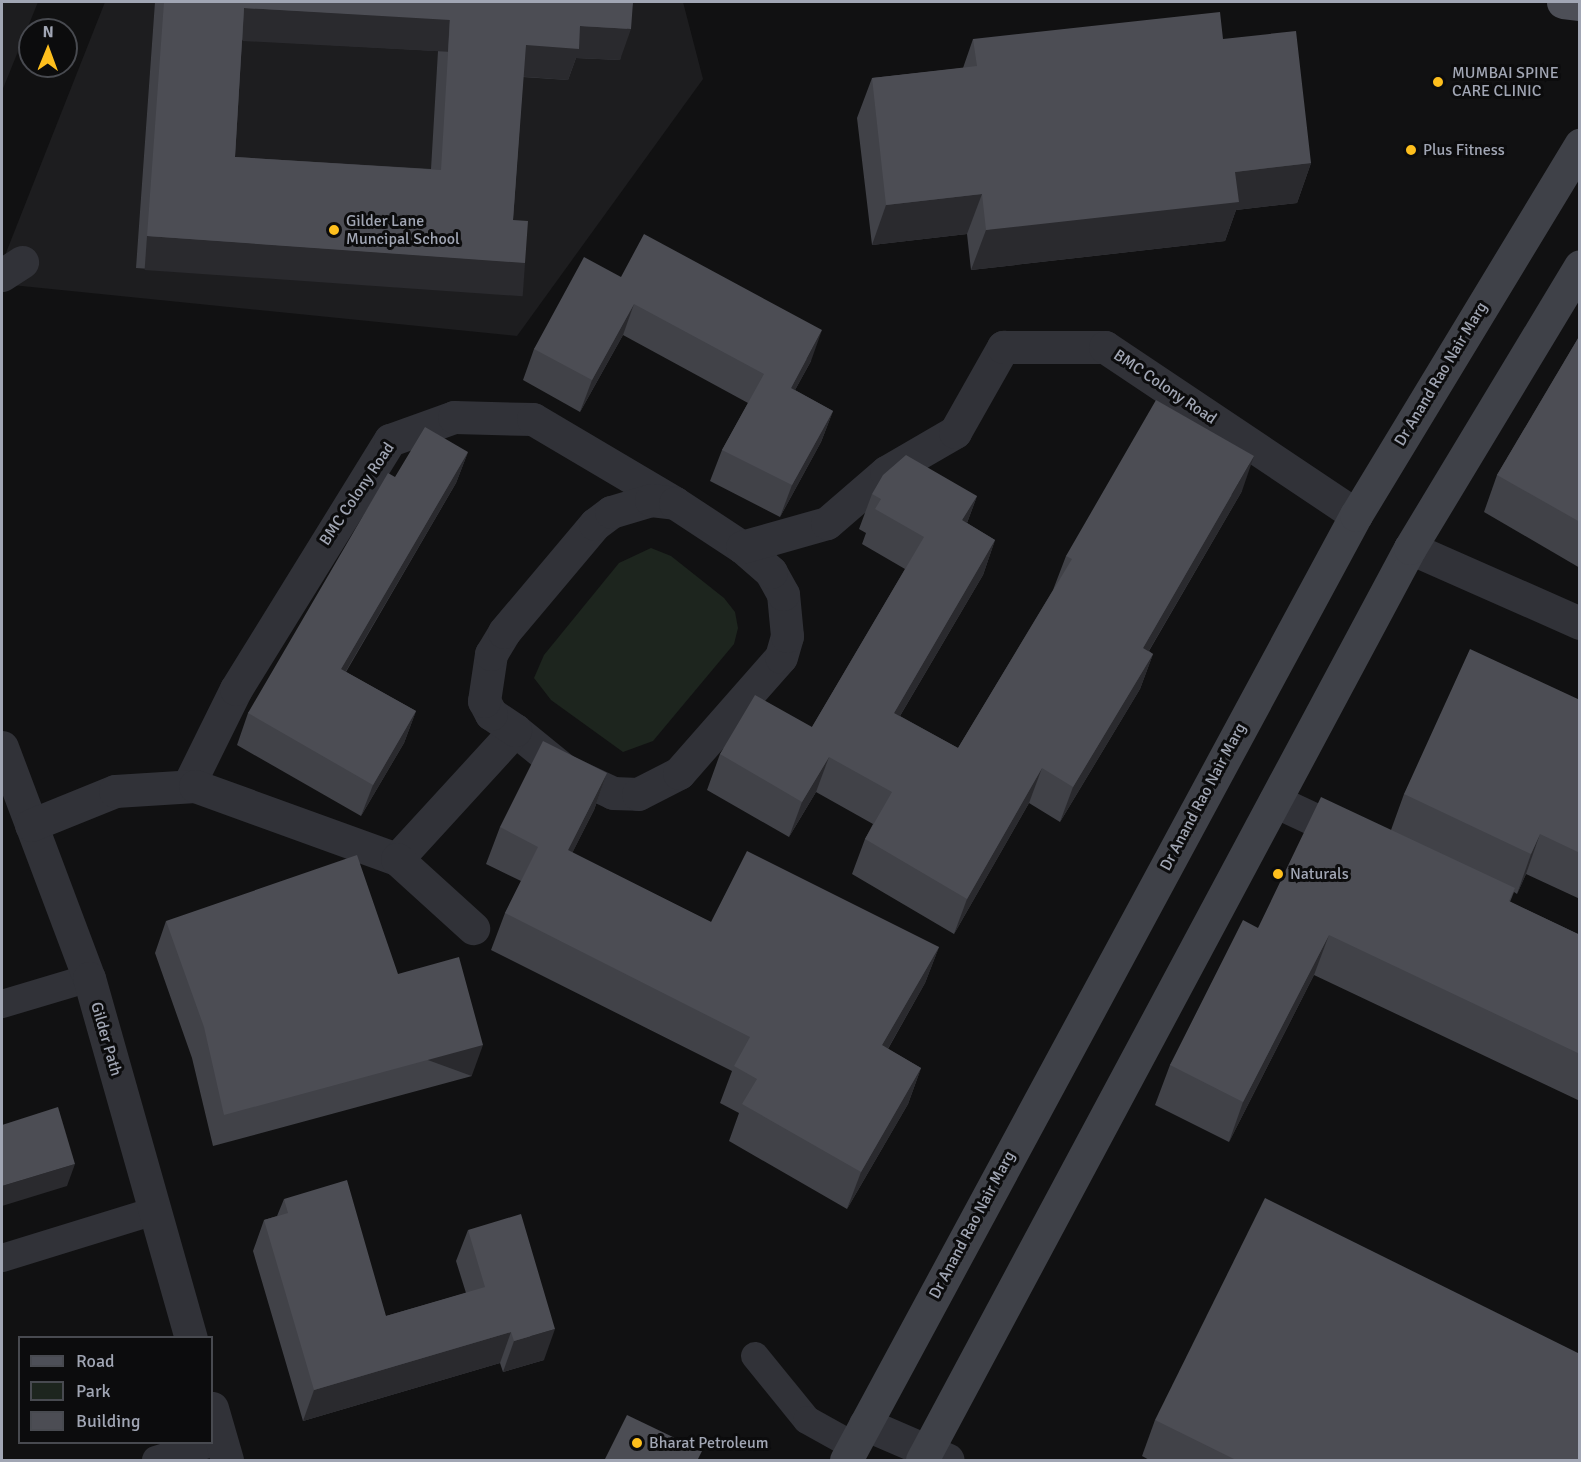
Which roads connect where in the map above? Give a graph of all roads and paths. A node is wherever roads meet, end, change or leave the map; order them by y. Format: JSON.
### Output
{"nodes":[{"id":1,"x":1563,"y":2,"type":"edge"},
{"id":2,"x":1580,"y":4,"type":"edge"},
{"id":3,"x":1580,"y":145,"type":"edge"},
{"id":4,"x":1580,"y":266,"type":"edge"},
{"id":5,"x":675,"y":503,"type":"junction"},
{"id":6,"x":1356,"y":515,"type":"junction"},
{"id":7,"x":742,"y":546,"type":"junction"},
{"id":8,"x":1410,"y":548,"type":"junction"},
{"id":9,"x":1580,"y":623,"type":"edge"},
{"id":10,"x":515,"y":730,"type":"junction"},
{"id":11,"x":2,"y":747,"type":"edge"},
{"id":12,"x":188,"y":786,"type":"junction"},
{"id":13,"x":1275,"y":801,"type":"junction"},
{"id":14,"x":31,"y":825,"type":"junction"},
{"id":15,"x":1380,"y":850,"type":"edge"},
{"id":16,"x":397,"y":859,"type":"junction"},
{"id":17,"x":473,"y":928,"type":"dead end"},
{"id":18,"x":89,"y":978,"type":"junction"},
{"id":19,"x":2,"y":1004,"type":"edge"},
{"id":20,"x":155,"y":1211,"type":"junction"},
{"id":21,"x":2,"y":1258,"type":"edge"},
{"id":22,"x":190,"y":1336,"type":"edge"},
{"id":23,"x":755,"y":1356,"type":"dead end"},
{"id":24,"x":213,"y":1412,"type":"edge"},
{"id":25,"x":855,"y":1443,"type":"edge"},
{"id":26,"x":224,"y":1450,"type":"edge"},
{"id":27,"x":932,"y":1457,"type":"edge"},
{"id":28,"x":156,"y":1461,"type":"edge"}],
"edges":[{"from":1,"to":2,"type":"main road"},
{"from":3,"to":6,"type":"main road","name":"Dr Anand Rao Nair Marg"},
{"from":4,"to":8,"type":"main road"},
{"from":5,"to":7,"type":"street","name":"BMC Colony Road"},
{"from":5,"to":10,"type":"street","name":"BMC Colony Road"},
{"from":5,"to":12,"type":"street","name":"BMC Colony Road"},
{"from":6,"to":7,"type":"street","name":"BMC Colony Road"},
{"from":6,"to":25,"type":"main road","name":"Dr Anand Rao Nair Marg"},
{"from":7,"to":10,"type":"street","name":"BMC Colony Road"},
{"from":8,"to":9,"type":"street"},
{"from":8,"to":13,"type":"main road"},
{"from":10,"to":16,"type":"street"},
{"from":11,"to":14,"type":"street","name":"Gilder Path"},
{"from":12,"to":14,"type":"street"},
{"from":12,"to":16,"type":"street"},
{"from":13,"to":15,"type":"street"},
{"from":13,"to":27,"type":"main road"},
{"from":14,"to":18,"type":"street","name":"Gilder Path"},
{"from":16,"to":17,"type":"street"},
{"from":18,"to":19,"type":"lane"},
{"from":18,"to":20,"type":"street","name":"Gilder Path"},
{"from":20,"to":21,"type":"lane"},
{"from":20,"to":22,"type":"street","name":"Gilder Path"},
{"from":23,"to":25,"type":"lane"},
{"from":24,"to":26,"type":"street"},
{"from":25,"to":27,"type":"street"},
{"from":26,"to":28,"type":"lane"}]}
